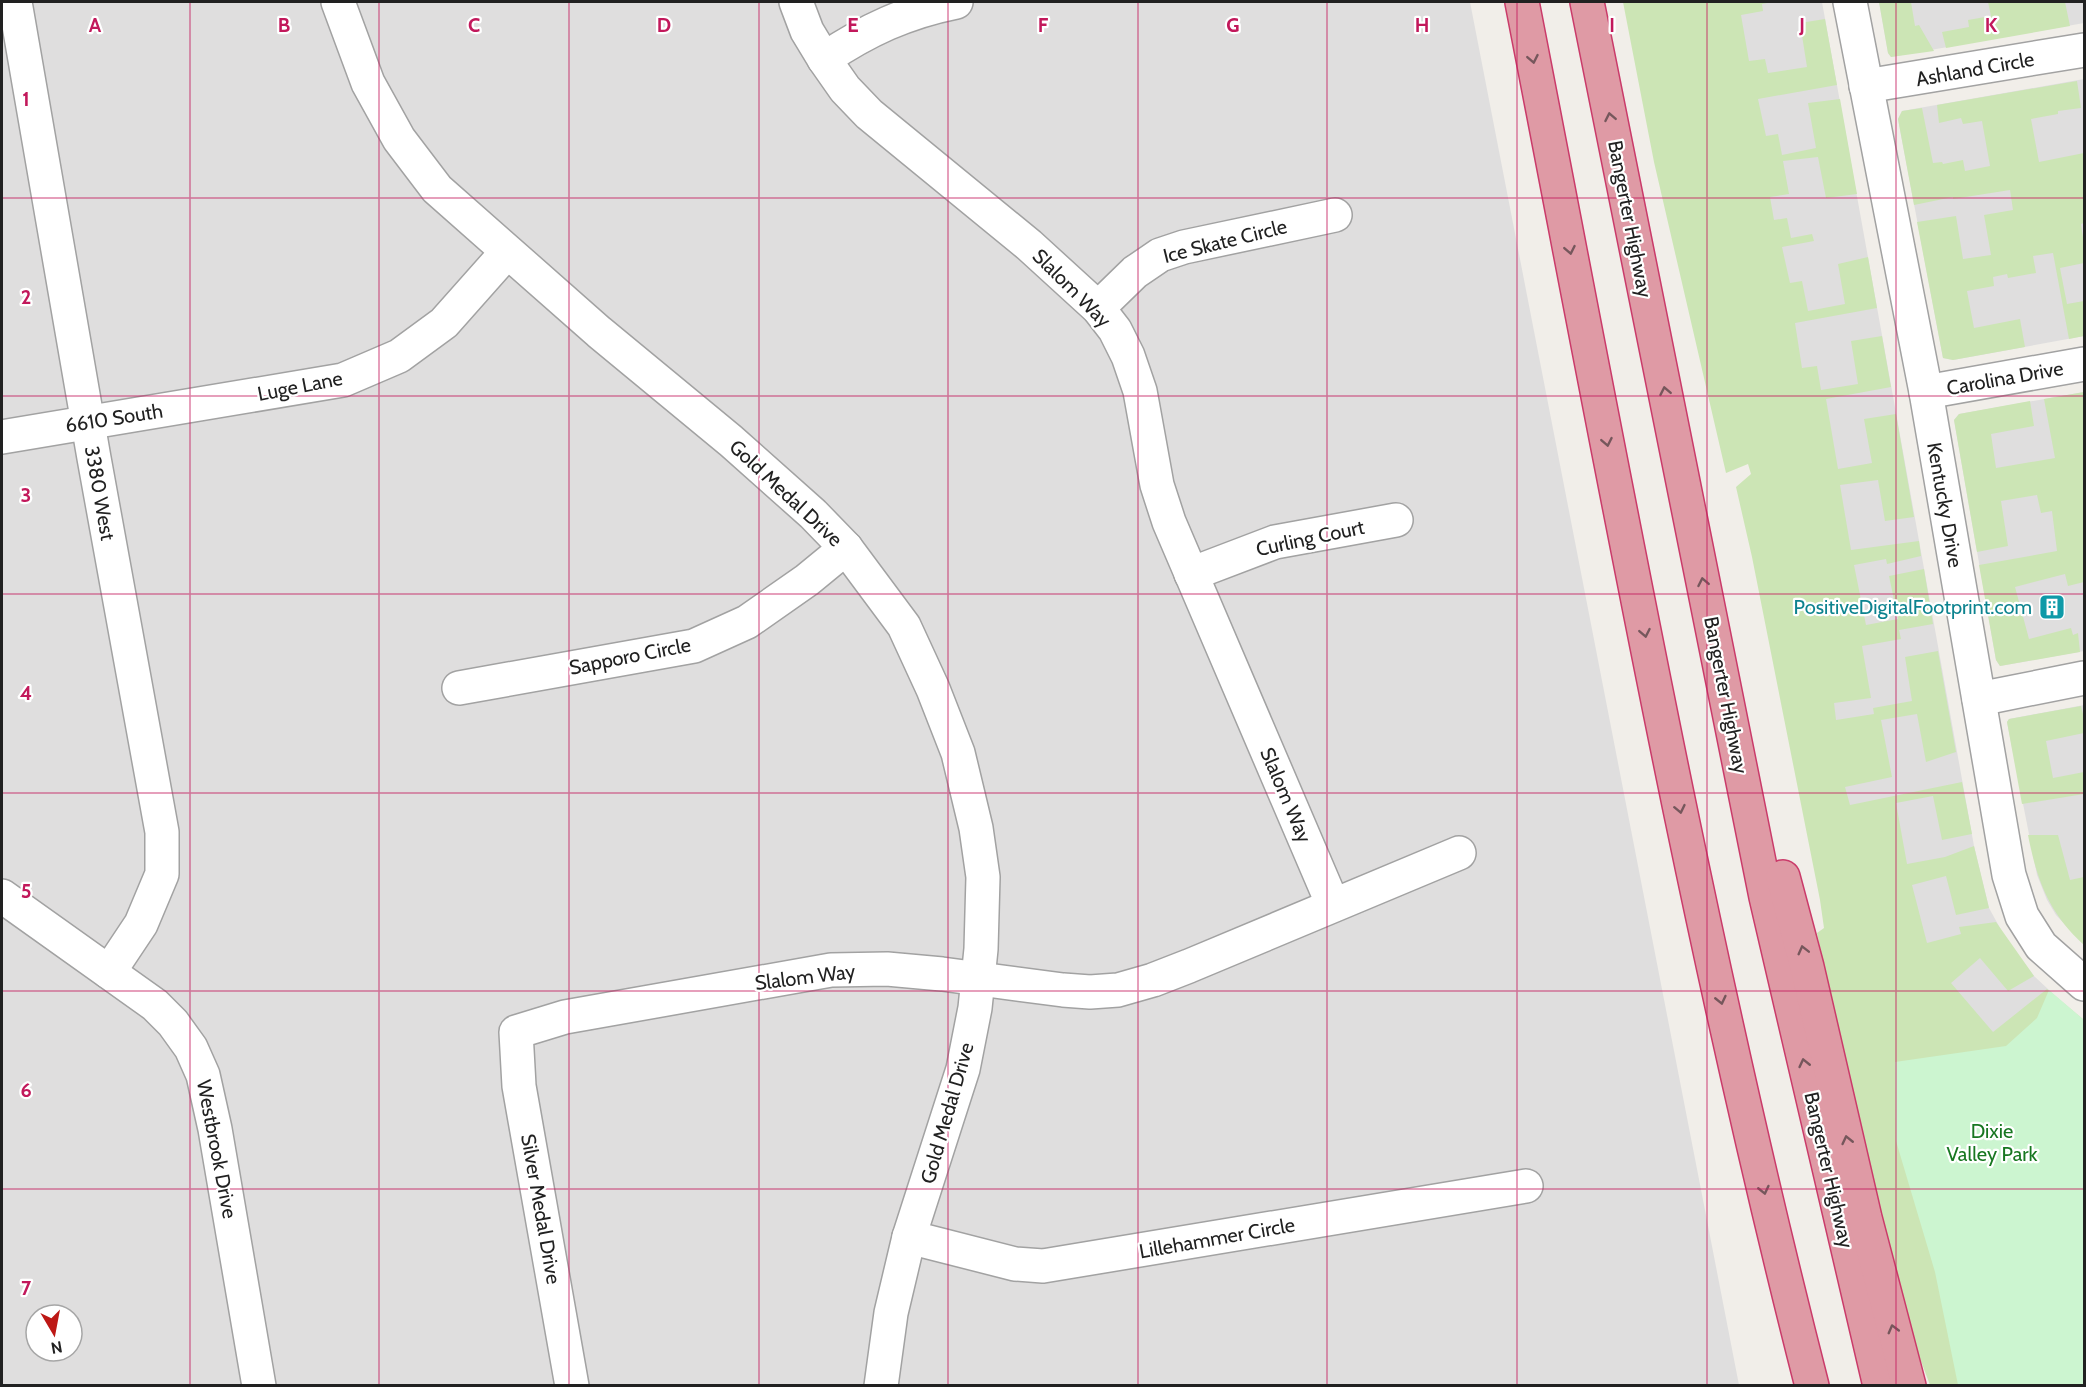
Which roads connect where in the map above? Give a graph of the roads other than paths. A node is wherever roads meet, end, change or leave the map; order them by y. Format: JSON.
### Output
{"nodes":[{"id":1,"x":15,"y":2,"type":"edge"},
{"id":2,"x":338,"y":2,"type":"edge"},
{"id":3,"x":796,"y":2,"type":"edge"},
{"id":4,"x":956,"y":2,"type":"edge"},
{"id":5,"x":1522,"y":2,"type":"edge"},
{"id":6,"x":1587,"y":2,"type":"edge"},
{"id":7,"x":1850,"y":2,"type":"edge"},
{"id":8,"x":2085,"y":50,"type":"edge"},
{"id":9,"x":824,"y":59,"type":"junction"},
{"id":10,"x":1866,"y":86,"type":"junction"},
{"id":11,"x":1335,"y":215,"type":"dead end"},
{"id":12,"x":507,"y":252,"type":"junction"},
{"id":13,"x":1098,"y":308,"type":"junction"},
{"id":14,"x":2085,"y":364,"type":"edge"},
{"id":15,"x":1926,"y":392,"type":"junction"},
{"id":16,"x":226,"y":399,"type":"joint"},
{"id":17,"x":88,"y":422,"type":"junction"},
{"id":18,"x":2,"y":437,"type":"edge"},
{"id":19,"x":1396,"y":520,"type":"dead end"},
{"id":20,"x":846,"y":548,"type":"junction"},
{"id":21,"x":1191,"y":574,"type":"junction"},
{"id":22,"x":2085,"y":678,"type":"edge"},
{"id":23,"x":1723,"y":681,"type":"junction"},
{"id":24,"x":459,"y":688,"type":"dead end"},
{"id":25,"x":1978,"y":699,"type":"junction"},
{"id":26,"x":1459,"y":853,"type":"dead end"},
{"id":27,"x":2,"y":896,"type":"edge"},
{"id":28,"x":1333,"y":905,"type":"junction"},
{"id":29,"x":109,"y":972,"type":"junction"},
{"id":30,"x":978,"y":978,"type":"junction"},
{"id":31,"x":2085,"y":984,"type":"edge"},
{"id":32,"x":516,"y":1032,"type":"joint"},
{"id":33,"x":1526,"y":1186,"type":"dead end"},
{"id":34,"x":909,"y":1237,"type":"junction"},
{"id":35,"x":1792,"y":1310,"type":"junction"},
{"id":36,"x":259,"y":1386,"type":"edge"},
{"id":37,"x":572,"y":1386,"type":"edge"},
{"id":38,"x":881,"y":1386,"type":"edge"},
{"id":39,"x":1799,"y":1386,"type":"edge"},
{"id":40,"x":1812,"y":1386,"type":"edge"},
{"id":41,"x":1880,"y":1386,"type":"edge"},
{"id":42,"x":1909,"y":1386,"type":"edge"}],
"edges":[{"from":1,"to":17,"type":"street","name":"3380 West"},
{"from":2,"to":12,"type":"street","name":"Gold Medal Drive"},
{"from":3,"to":9,"type":"street","name":"Slalom Way"},
{"from":4,"to":9,"type":"street"},
{"from":5,"to":35,"type":"highway","one_way":true},
{"from":23,"to":6,"type":"highway","name":"Bangerter Highway","one_way":true},
{"from":7,"to":10,"type":"street","name":"Kentucky Drive"},
{"from":8,"to":10,"type":"street","name":"Ashland Circle"},
{"from":9,"to":13,"type":"street","name":"Slalom Way"},
{"from":10,"to":15,"type":"street","name":"Kentucky Drive"},
{"from":11,"to":13,"type":"street","name":"Ice Skate Circle"},
{"from":12,"to":16,"type":"street","name":"Luge Lane"},
{"from":12,"to":20,"type":"street","name":"Gold Medal Drive"},
{"from":13,"to":21,"type":"street","name":"Slalom Way"},
{"from":14,"to":15,"type":"street","name":"Carolina Drive"},
{"from":15,"to":25,"type":"street","name":"Kentucky Drive"},
{"from":16,"to":17,"type":"street","name":"6610 South"},
{"from":17,"to":18,"type":"street","name":"6610 South"},
{"from":17,"to":29,"type":"street","name":"3380 West"},
{"from":19,"to":21,"type":"street","name":"Curling Court"},
{"from":20,"to":24,"type":"street","name":"Sapporo Circle"},
{"from":20,"to":30,"type":"street","name":"Gold Medal Drive"},
{"from":21,"to":28,"type":"street","name":"Slalom Way"},
{"from":22,"to":25,"type":"street"},
{"from":41,"to":23,"type":"highway","name":"Bangerter Highway","one_way":true},
{"from":42,"to":23,"type":"highway","one_way":true},
{"from":25,"to":31,"type":"street","name":"Kentucky Drive"},
{"from":26,"to":28,"type":"street"},
{"from":27,"to":29,"type":"street","name":"Westbrook Drive"},
{"from":28,"to":30,"type":"street","name":"Slalom Way"},
{"from":29,"to":36,"type":"street","name":"Westbrook Drive"},
{"from":30,"to":32,"type":"street","name":"Slalom Way"},
{"from":30,"to":34,"type":"street","name":"Gold Medal Drive"},
{"from":32,"to":37,"type":"street","name":"Silver Medal Drive"},
{"from":33,"to":34,"type":"street","name":"Lillehammer Circle"},
{"from":34,"to":38,"type":"street","name":"Gold Medal Drive"},
{"from":35,"to":39,"type":"highway"},
{"from":35,"to":40,"type":"highway"}]}
